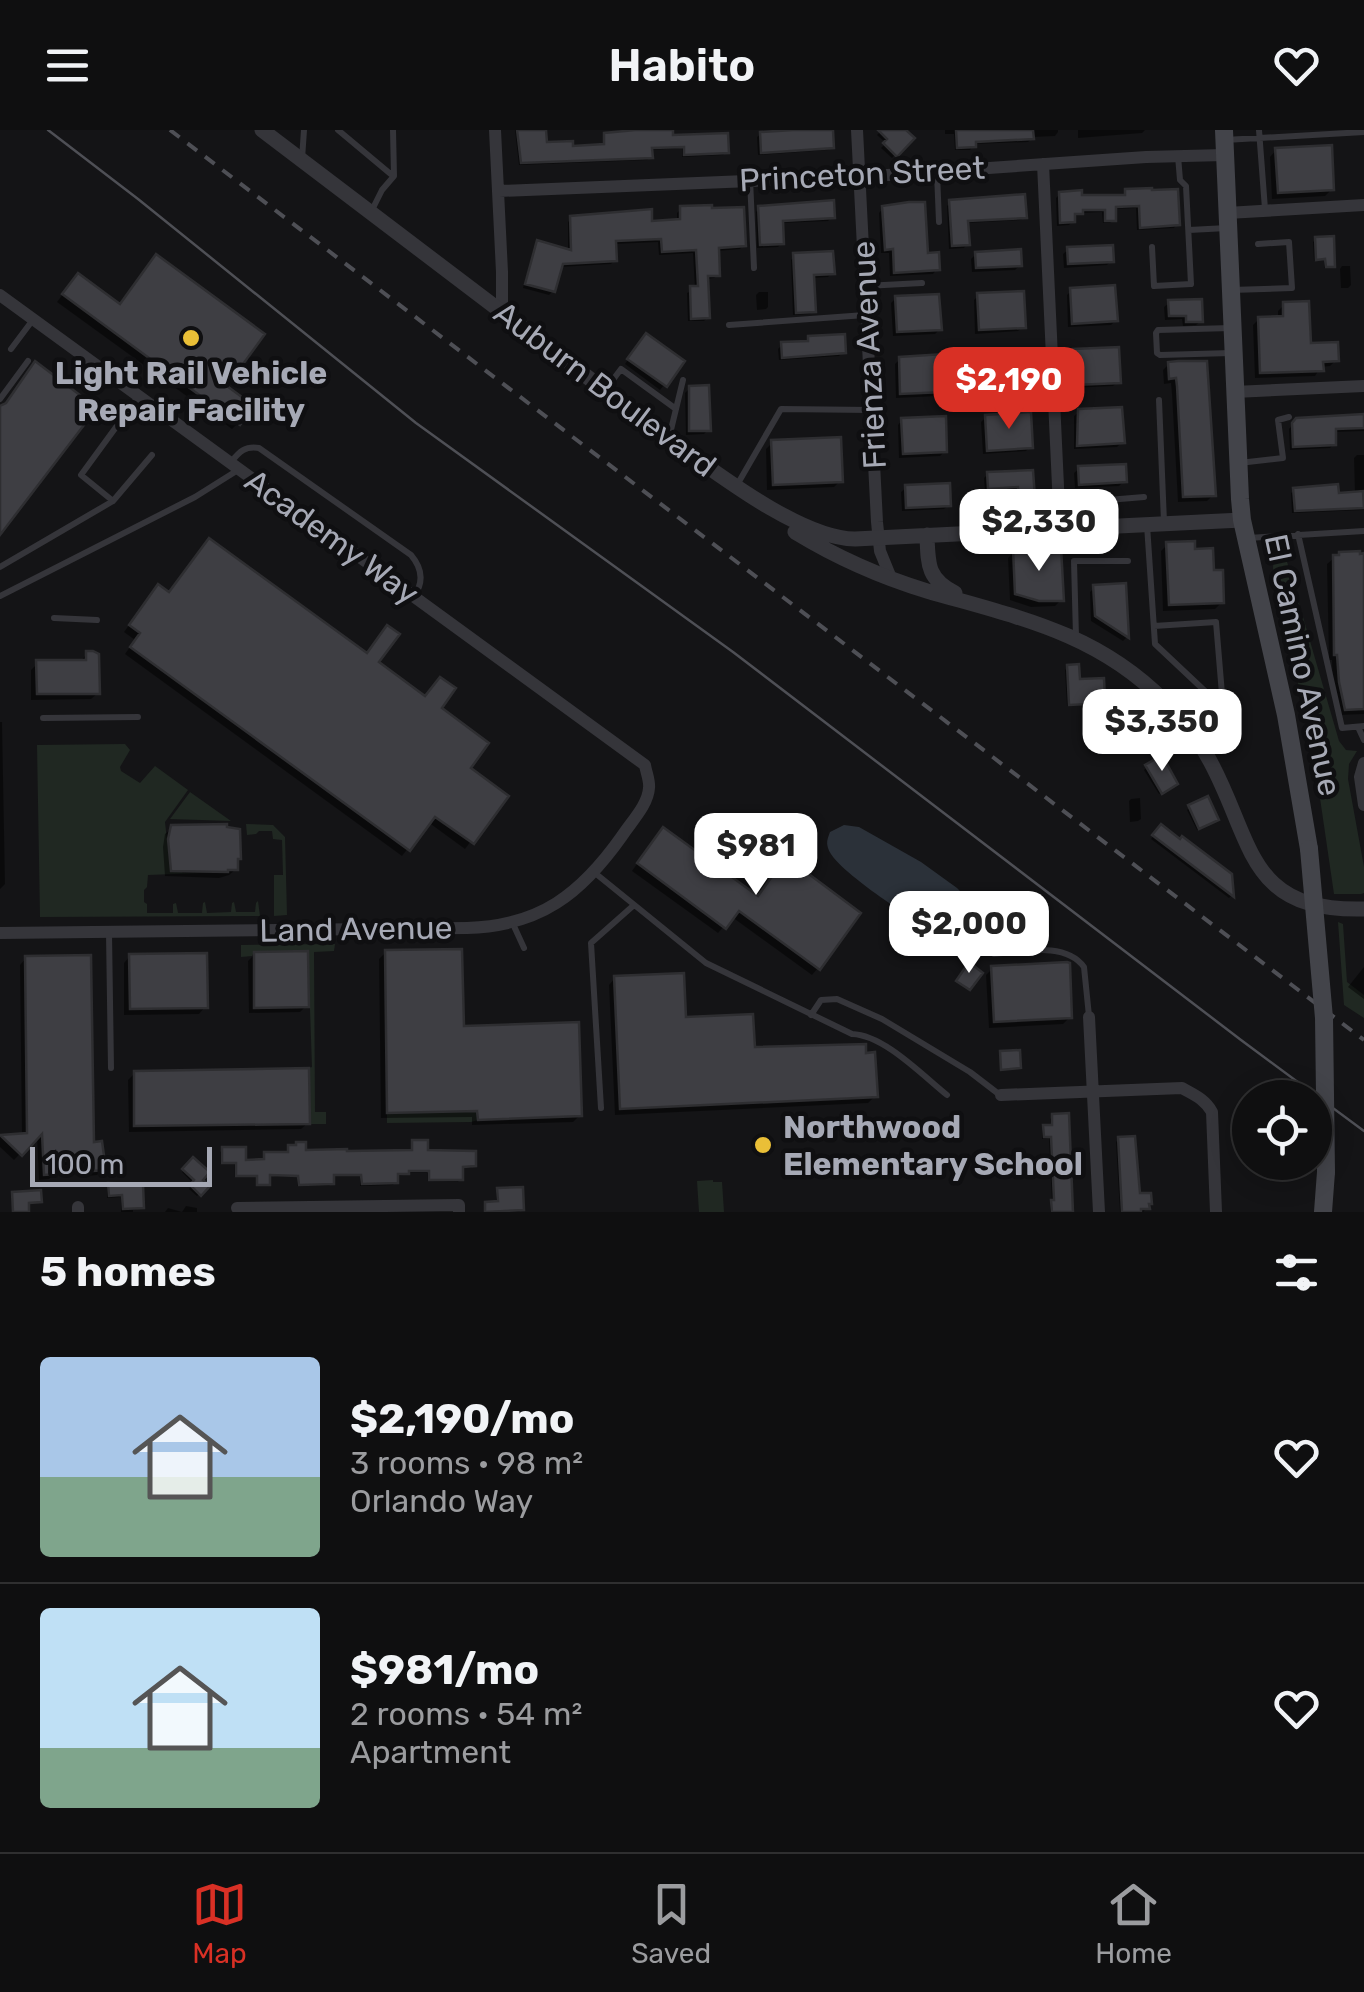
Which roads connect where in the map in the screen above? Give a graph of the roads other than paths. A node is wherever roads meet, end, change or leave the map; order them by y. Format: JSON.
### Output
{"nodes":[{"id":1,"x":262,"y":130,"type":"edge"},
{"id":2,"x":304,"y":130,"type":"edge"},
{"id":3,"x":338,"y":130,"type":"edge"},
{"id":4,"x":393,"y":130,"type":"edge"},
{"id":5,"x":495,"y":130,"type":"edge"},
{"id":6,"x":857,"y":130,"type":"edge"},
{"id":7,"x":1364,"y":132,"type":"edge"},
{"id":8,"x":1259,"y":134,"type":"edge"},
{"id":9,"x":1224,"y":142,"type":"edge"},
{"id":10,"x":1178,"y":156,"type":"junction"},
{"id":11,"x":302,"y":160,"type":"junction"},
{"id":12,"x":1043,"y":164,"type":"junction"},
{"id":13,"x":936,"y":172,"type":"junction"},
{"id":14,"x":394,"y":176,"type":"junction"},
{"id":15,"x":859,"y":176,"type":"junction"},
{"id":16,"x":750,"y":180,"type":"junction"},
{"id":17,"x":499,"y":192,"type":"junction"},
{"id":18,"x":1364,"y":205,"type":"edge"},
{"id":19,"x":1265,"y":211,"type":"junction"},
{"id":20,"x":371,"y":213,"type":"junction"},
{"id":21,"x":1227,"y":220,"type":"junction"},
{"id":22,"x":939,"y":222,"type":"dead end"},
{"id":23,"x":1188,"y":230,"type":"junction"},
{"id":24,"x":1258,"y":244,"type":"dead end"},
{"id":25,"x":1152,"y":247,"type":"dead end"},
{"id":26,"x":754,"y":268,"type":"dead end"},
{"id":27,"x":922,"y":283,"type":"dead end"},
{"id":28,"x":865,"y":286,"type":"junction"},
{"id":29,"x":1230,"y":290,"type":"junction"},
{"id":30,"x":0,"y":295,"type":"edge"},
{"id":31,"x":502,"y":312,"type":"junction"},
{"id":32,"x":866,"y":315,"type":"junction"},
{"id":33,"x":32,"y":320,"type":"junction"},
{"id":34,"x":729,"y":324,"type":"dead end"},
{"id":35,"x":1232,"y":328,"type":"junction"},
{"id":36,"x":11,"y":349,"type":"dead end"},
{"id":37,"x":1232,"y":353,"type":"junction"},
{"id":38,"x":28,"y":361,"type":"dead end"},
{"id":39,"x":683,"y":380,"type":"dead end"},
{"id":40,"x":1364,"y":386,"type":"edge"},
{"id":41,"x":604,"y":391,"type":"junction"},
{"id":42,"x":1234,"y":392,"type":"junction"},
{"id":43,"x":138,"y":396,"type":"junction"},
{"id":44,"x":0,"y":398,"type":"edge"},
{"id":45,"x":1159,"y":400,"type":"dead end"},
{"id":46,"x":676,"y":410,"type":"junction"},
{"id":47,"x":872,"y":410,"type":"junction"},
{"id":48,"x":1289,"y":417,"type":"dead end"},
{"id":49,"x":669,"y":440,"type":"junction"},
{"id":50,"x":152,"y":454,"type":"dead end"},
{"id":51,"x":1238,"y":463,"type":"junction"},
{"id":52,"x":235,"y":467,"type":"junction"},
{"id":53,"x":736,"y":486,"type":"junction"},
{"id":54,"x":1144,"y":497,"type":"dead end"},
{"id":55,"x":1112,"y":499,"type":"junction"},
{"id":56,"x":113,"y":500,"type":"junction"},
{"id":57,"x":1084,"y":502,"type":"dead end"},
{"id":58,"x":786,"y":516,"type":"junction"},
{"id":59,"x":1146,"y":524,"type":"junction"},
{"id":60,"x":1164,"y":524,"type":"junction"},
{"id":61,"x":1114,"y":526,"type":"junction"},
{"id":62,"x":1060,"y":528,"type":"junction"},
{"id":63,"x":1244,"y":529,"type":"junction"},
{"id":64,"x":1364,"y":531,"type":"edge"},
{"id":65,"x":1298,"y":534,"type":"junction"},
{"id":66,"x":927,"y":535,"type":"junction"},
{"id":67,"x":878,"y":538,"type":"junction"},
{"id":68,"x":1128,"y":561,"type":"dead end"},
{"id":69,"x":0,"y":566,"type":"edge"},
{"id":70,"x":891,"y":578,"type":"junction"},
{"id":71,"x":0,"y":596,"type":"edge"},
{"id":72,"x":414,"y":596,"type":"junction"},
{"id":73,"x":972,"y":602,"type":"junction"},
{"id":74,"x":54,"y":618,"type":"dead end"},
{"id":75,"x":97,"y":620,"type":"dead end"},
{"id":76,"x":1154,"y":626,"type":"junction"},
{"id":77,"x":1076,"y":638,"type":"junction"},
{"id":78,"x":1223,"y":708,"type":"junction"},
{"id":79,"x":138,"y":717,"type":"dead end"},
{"id":80,"x":43,"y":718,"type":"dead end"},
{"id":81,"x":1361,"y":726,"type":"edge"},
{"id":82,"x":1196,"y":738,"type":"junction"},
{"id":83,"x":1364,"y":740,"type":"edge"},
{"id":84,"x":1364,"y":763,"type":"edge"},
{"id":85,"x":649,"y":788,"type":"joint"},
{"id":86,"x":1364,"y":805,"type":"edge"},
{"id":87,"x":594,"y":872,"type":"junction"},
{"id":88,"x":634,"y":905,"type":"junction"},
{"id":89,"x":1364,"y":910,"type":"edge"},
{"id":90,"x":512,"y":922,"type":"junction"},
{"id":91,"x":109,"y":932,"type":"junction"},
{"id":92,"x":0,"y":933,"type":"edge"},
{"id":93,"x":524,"y":948,"type":"dead end"},
{"id":94,"x":994,"y":954,"type":"dead end"},
{"id":95,"x":811,"y":1015,"type":"junction"},
{"id":96,"x":1089,"y":1017,"type":"joint"},
{"id":97,"x":112,"y":1068,"type":"dead end"},
{"id":98,"x":1093,"y":1092,"type":"junction"},
{"id":99,"x":946,"y":1095,"type":"dead end"},
{"id":100,"x":1002,"y":1096,"type":"joint"},
{"id":101,"x":601,"y":1108,"type":"dead end"},
{"id":102,"x":237,"y":1208,"type":"dead end"},
{"id":103,"x":323,"y":1209,"type":"edge"},
{"id":104,"x":459,"y":1212,"type":"edge"},
{"id":105,"x":1098,"y":1212,"type":"edge"},
{"id":106,"x":1216,"y":1212,"type":"edge"},
{"id":107,"x":1323,"y":1212,"type":"edge"}],
"edges":[{"from":1,"to":11,"type":"street","name":"Auburn Boulevard"},
{"from":2,"to":11,"type":"lane"},
{"from":3,"to":14,"type":"lane"},
{"from":4,"to":14,"type":"lane"},
{"from":5,"to":17,"type":"street"},
{"from":6,"to":15,"type":"street","name":"Frienza Avenue"},
{"from":7,"to":8,"type":"lane"},
{"from":8,"to":9,"type":"lane"},
{"from":8,"to":19,"type":"lane"},
{"from":9,"to":10,"type":"street","name":"Princeton Street"},
{"from":9,"to":21,"type":"main road","name":"El Camino Avenue"},
{"from":10,"to":12,"type":"street","name":"Princeton Street"},
{"from":10,"to":23,"type":"lane"},
{"from":11,"to":20,"type":"street","name":"Auburn Boulevard"},
{"from":12,"to":13,"type":"street","name":"Princeton Street"},
{"from":12,"to":62,"type":"street"},
{"from":13,"to":15,"type":"street","name":"Princeton Street"},
{"from":13,"to":22,"type":"lane"},
{"from":14,"to":20,"type":"lane"},
{"from":15,"to":16,"type":"street","name":"Princeton Street"},
{"from":15,"to":28,"type":"street","name":"Frienza Avenue"},
{"from":16,"to":17,"type":"street","name":"Princeton Street"},
{"from":16,"to":26,"type":"lane"},
{"from":17,"to":31,"type":"street"},
{"from":18,"to":19,"type":"street"},
{"from":19,"to":21,"type":"street"},
{"from":20,"to":31,"type":"street","name":"Auburn Boulevard"},
{"from":21,"to":23,"type":"lane"},
{"from":21,"to":29,"type":"main road","name":"El Camino Avenue"},
{"from":23,"to":25,"type":"lane"},
{"from":24,"to":29,"type":"lane"},
{"from":27,"to":28,"type":"lane"},
{"from":28,"to":32,"type":"street","name":"Frienza Avenue"},
{"from":29,"to":35,"type":"main road","name":"El Camino Avenue"},
{"from":30,"to":33,"type":"street","name":"Academy Way"},
{"from":31,"to":41,"type":"street","name":"Auburn Boulevard"},
{"from":32,"to":34,"type":"lane"},
{"from":32,"to":47,"type":"street","name":"Frienza Avenue"},
{"from":33,"to":36,"type":"lane"},
{"from":33,"to":43,"type":"street","name":"Academy Way"},
{"from":35,"to":37,"type":"main road","name":"El Camino Avenue"},
{"from":35,"to":37,"type":"lane"},
{"from":37,"to":42,"type":"main road","name":"El Camino Avenue"},
{"from":38,"to":44,"type":"lane"},
{"from":39,"to":46,"type":"lane"},
{"from":40,"to":42,"type":"street"},
{"from":41,"to":46,"type":"lane"},
{"from":41,"to":49,"type":"street","name":"Auburn Boulevard"},
{"from":42,"to":51,"type":"main road","name":"El Camino Avenue"},
{"from":43,"to":52,"type":"street","name":"Academy Way"},
{"from":43,"to":56,"type":"lane"},
{"from":45,"to":60,"type":"lane"},
{"from":46,"to":49,"type":"lane"},
{"from":47,"to":53,"type":"lane"},
{"from":47,"to":67,"type":"street","name":"Frienza Avenue"},
{"from":48,"to":51,"type":"lane"},
{"from":49,"to":53,"type":"street","name":"Auburn Boulevard"},
{"from":50,"to":56,"type":"lane"},
{"from":51,"to":63,"type":"main road","name":"El Camino Avenue"},
{"from":52,"to":71,"type":"lane"},
{"from":52,"to":72,"type":"street","name":"Academy Way"},
{"from":52,"to":72,"type":"lane"},
{"from":53,"to":58,"type":"street","name":"Auburn Boulevard"},
{"from":54,"to":55,"type":"lane"},
{"from":55,"to":57,"type":"lane"},
{"from":55,"to":61,"type":"lane"},
{"from":56,"to":69,"type":"lane"},
{"from":58,"to":67,"type":"street"},
{"from":58,"to":70,"type":"street","name":"Auburn Boulevard"},
{"from":59,"to":60,"type":"street"},
{"from":59,"to":61,"type":"street"},
{"from":59,"to":76,"type":"lane"},
{"from":60,"to":63,"type":"street"},
{"from":61,"to":62,"type":"street"},
{"from":62,"to":66,"type":"street"},
{"from":63,"to":65,"type":"lane"},
{"from":63,"to":107,"type":"main road","name":"El Camino Avenue","bridge":true},
{"from":64,"to":65,"type":"lane"},
{"from":65,"to":81,"type":"lane"},
{"from":66,"to":67,"type":"street"},
{"from":66,"to":73,"type":"street","name":"Auburn Boulevard"},
{"from":67,"to":70,"type":"street","name":"Frienza Avenue"},
{"from":68,"to":77,"type":"lane"},
{"from":70,"to":73,"type":"street","name":"Auburn Boulevard"},
{"from":72,"to":85,"type":"street","name":"Academy Way"},
{"from":73,"to":77,"type":"street","name":"Auburn Boulevard"},
{"from":74,"to":75,"type":"lane"},
{"from":76,"to":78,"type":"lane"},
{"from":76,"to":78,"type":"lane"},
{"from":77,"to":82,"type":"street","name":"Auburn Boulevard"},
{"from":78,"to":82,"type":"lane"},
{"from":79,"to":80,"type":"lane"},
{"from":81,"to":83,"type":"lane"},
{"from":82,"to":89,"type":"street","name":"Auburn Boulevard"},
{"from":84,"to":86,"type":"street"},
{"from":85,"to":87,"type":"street","name":"Land Avenue"},
{"from":87,"to":88,"type":"lane"},
{"from":87,"to":90,"type":"street","name":"Land Avenue"},
{"from":88,"to":95,"type":"lane"},
{"from":88,"to":101,"type":"lane"},
{"from":90,"to":91,"type":"street","name":"Land Avenue"},
{"from":90,"to":93,"type":"lane"},
{"from":91,"to":92,"type":"street","name":"Land Avenue"},
{"from":91,"to":97,"type":"lane"},
{"from":94,"to":96,"type":"lane"},
{"from":95,"to":99,"type":"lane"},
{"from":95,"to":100,"type":"lane"},
{"from":96,"to":98,"type":"street"},
{"from":98,"to":100,"type":"street"},
{"from":98,"to":105,"type":"street"},
{"from":98,"to":106,"type":"street"},
{"from":102,"to":103,"type":"street"},
{"from":103,"to":104,"type":"street"}]}
